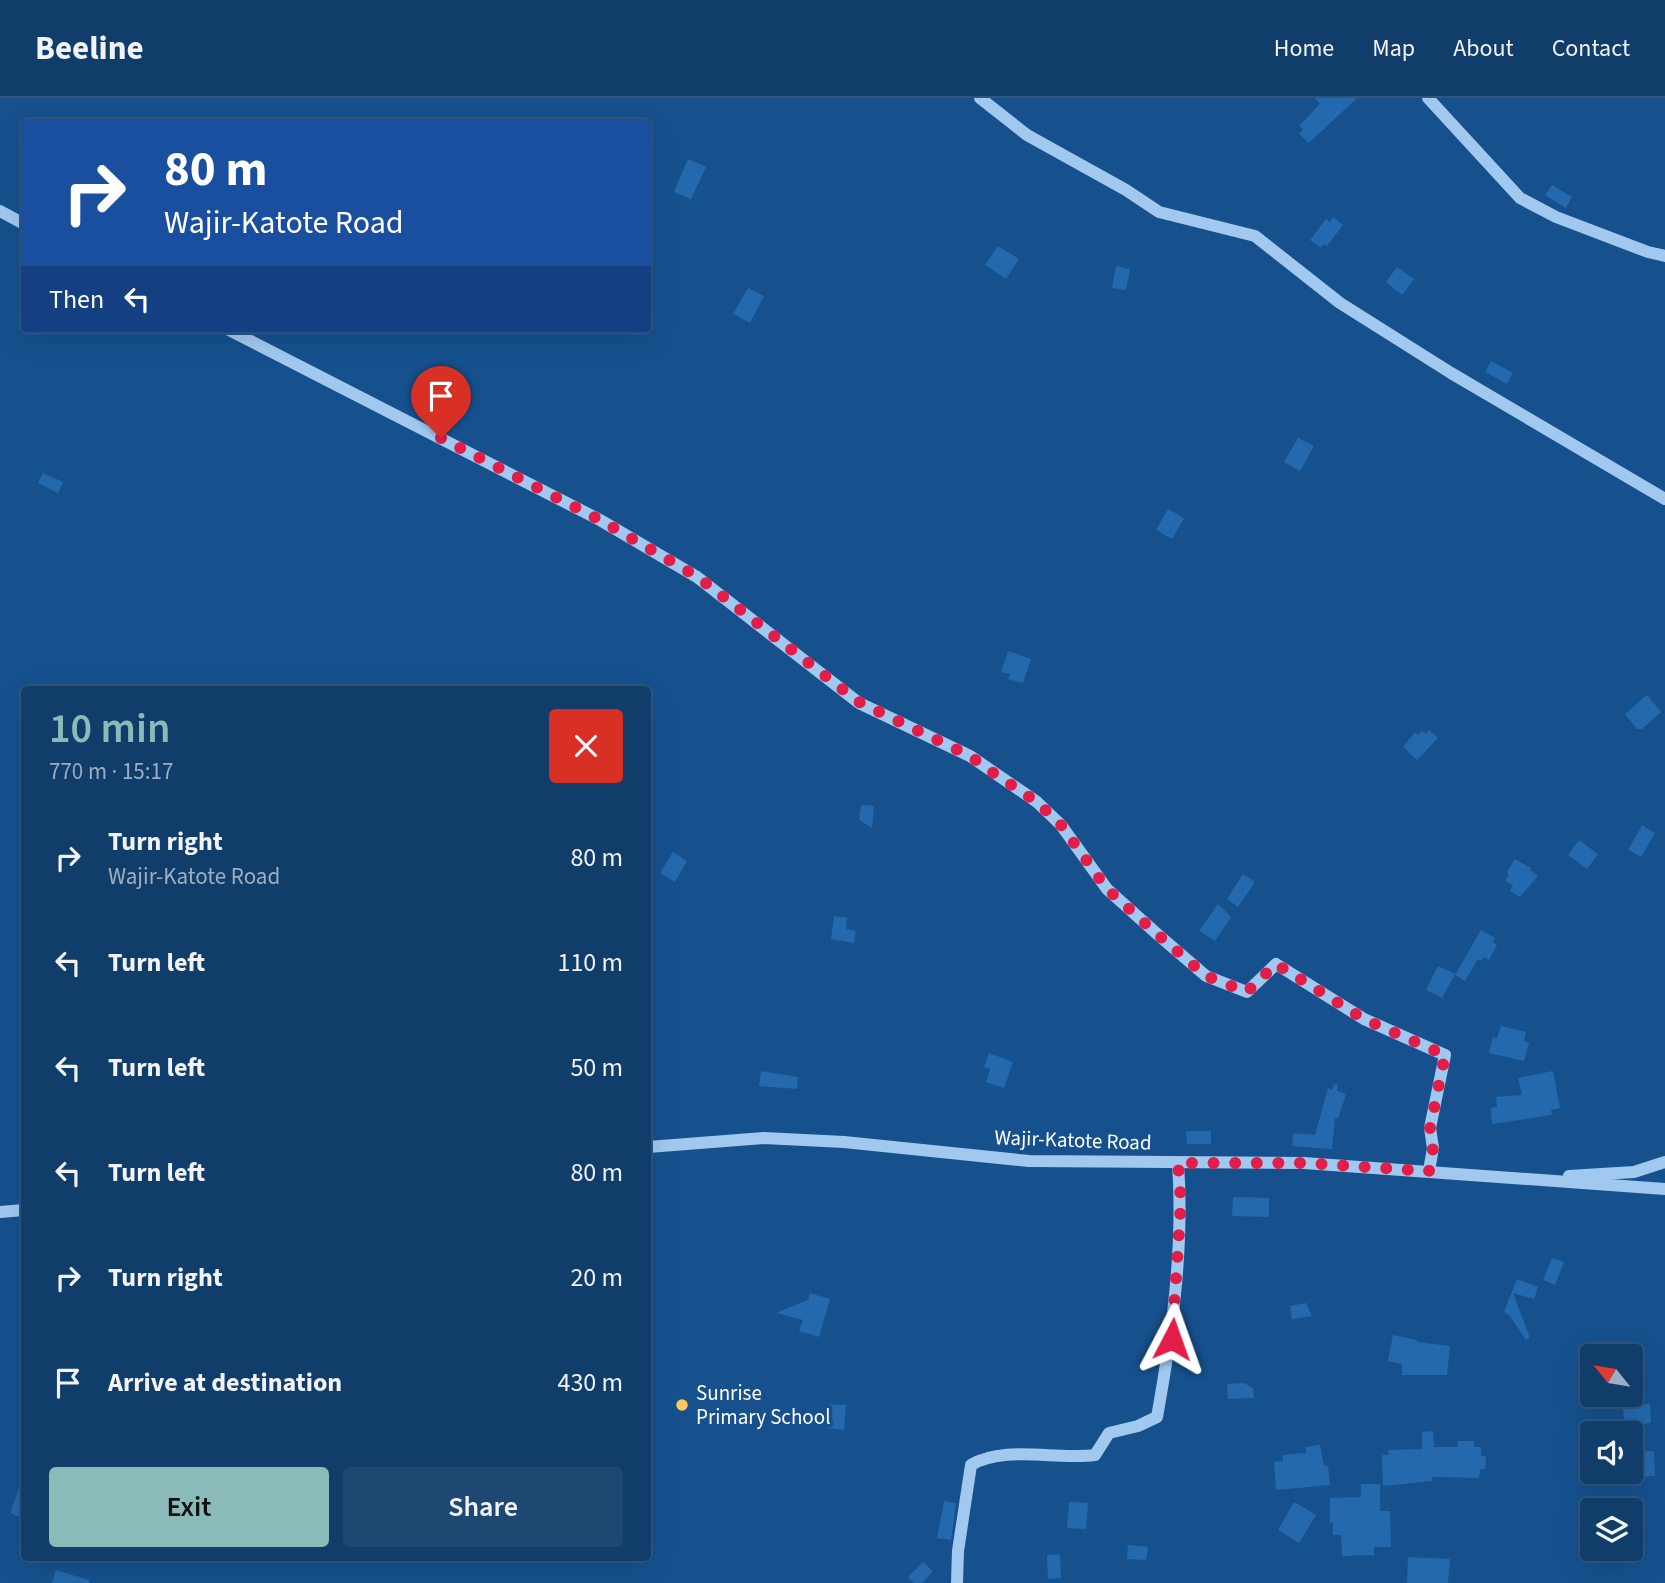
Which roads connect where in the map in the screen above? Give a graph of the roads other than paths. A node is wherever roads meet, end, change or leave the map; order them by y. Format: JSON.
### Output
{"nodes":[{"id":1,"x":980,"y":98,"type":"edge"},
{"id":2,"x":1428,"y":98,"type":"edge"},
{"id":3,"x":0,"y":211,"type":"edge"},
{"id":4,"x":21,"y":222,"type":"edge"},
{"id":5,"x":1665,"y":256,"type":"edge"},
{"id":6,"x":235,"y":333,"type":"edge"},
{"id":7,"x":1665,"y":499,"type":"edge"},
{"id":8,"x":651,"y":1147,"type":"edge"},
{"id":9,"x":1665,"y":1162,"type":"edge"},
{"id":10,"x":1178,"y":1163,"type":"junction"},
{"id":11,"x":1429,"y":1171,"type":"junction"},
{"id":12,"x":1523,"y":1179,"type":"junction"},
{"id":13,"x":1665,"y":1189,"type":"edge"},
{"id":14,"x":21,"y":1210,"type":"edge"},
{"id":15,"x":0,"y":1212,"type":"edge"},
{"id":16,"x":957,"y":1583,"type":"edge"}],
"edges":[{"from":1,"to":7,"type":"street"},
{"from":2,"to":5,"type":"street"},
{"from":3,"to":4,"type":"street"},
{"from":6,"to":11,"type":"street"},
{"from":8,"to":10,"type":"street","name":"Wajir-Katote Road"},
{"from":9,"to":12,"type":"street"},
{"from":10,"to":11,"type":"street","name":"Wajir-Katote Road"},
{"from":10,"to":16,"type":"street"},
{"from":11,"to":12,"type":"street","name":"Wajir-Katote Road"},
{"from":12,"to":13,"type":"street","name":"Wajir-Katote Road"},
{"from":14,"to":15,"type":"street"}]}
